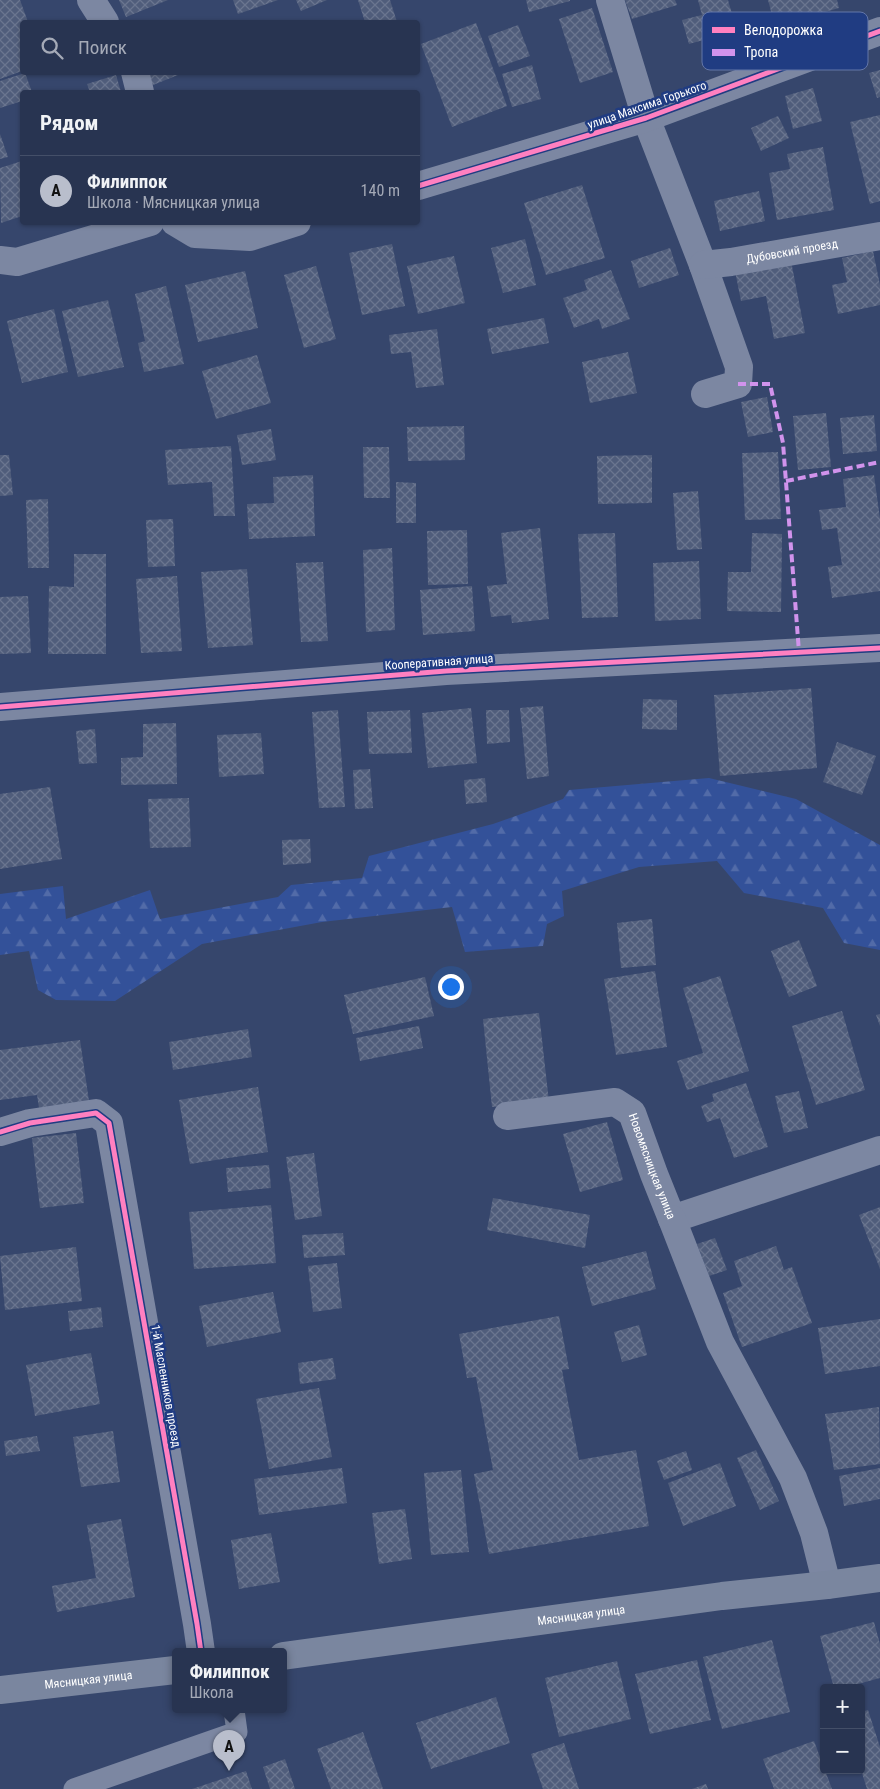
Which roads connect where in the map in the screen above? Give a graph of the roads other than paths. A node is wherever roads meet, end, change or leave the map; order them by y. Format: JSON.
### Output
{"nodes":[{"id":1,"x":91,"y":0,"type":"edge"},
{"id":2,"x":610,"y":0,"type":"edge"},
{"id":3,"x":103,"y":20,"type":"edge"},
{"id":4,"x":880,"y":32,"type":"edge"},
{"id":5,"x":868,"y":36,"type":"edge"},
{"id":6,"x":777,"y":70,"type":"edge"},
{"id":7,"x":136,"y":75,"type":"edge"},
{"id":8,"x":140,"y":90,"type":"edge"},
{"id":9,"x":646,"y":118,"type":"junction"},
{"id":10,"x":420,"y":185,"type":"edge"},
{"id":11,"x":140,"y":225,"type":"edge"},
{"id":12,"x":180,"y":225,"type":"edge"},
{"id":13,"x":288,"y":225,"type":"edge"},
{"id":14,"x":880,"y":236,"type":"edge"},
{"id":15,"x":0,"y":260,"type":"edge"},
{"id":16,"x":703,"y":265,"type":"junction"},
{"id":17,"x":705,"y":394,"type":"dead end"},
{"id":18,"x":880,"y":648,"type":"edge"},
{"id":19,"x":0,"y":707,"type":"edge"},
{"id":20,"x":507,"y":1116,"type":"dead end"},
{"id":21,"x":0,"y":1132,"type":"edge"},
{"id":22,"x":880,"y":1150,"type":"edge"},
{"id":23,"x":672,"y":1219,"type":"junction"},
{"id":24,"x":880,"y":1578,"type":"edge"},
{"id":25,"x":827,"y":1585,"type":"junction"},
{"id":26,"x":201,"y":1648,"type":"edge"},
{"id":27,"x":287,"y":1655,"type":"edge"},
{"id":28,"x":172,"y":1670,"type":"edge"},
{"id":29,"x":0,"y":1690,"type":"edge"},
{"id":30,"x":234,"y":1713,"type":"edge"},
{"id":31,"x":74,"y":1789,"type":"edge"}],
"edges":[{"from":1,"to":3,"type":"street"},
{"from":2,"to":9,"type":"street"},
{"from":4,"to":5,"type":"street","name":"улица Максима Горького"},
{"from":6,"to":9,"type":"street","name":"улица Максима Горького"},
{"from":7,"to":8,"type":"street"},
{"from":9,"to":10,"type":"street","name":"улица Максима Горького"},
{"from":9,"to":16,"type":"street"},
{"from":11,"to":15,"type":"street"},
{"from":12,"to":13,"type":"street"},
{"from":14,"to":16,"type":"street","name":"Дубовский проезд"},
{"from":16,"to":17,"type":"street"},
{"from":18,"to":19,"type":"street","name":"Кооперативная улица"},
{"from":20,"to":23,"type":"street","name":"Новомясницкая улица"},
{"from":21,"to":26,"type":"street","name":"1-й Масленников проезд"},
{"from":22,"to":23,"type":"street","name":"Новомясницкая улица"},
{"from":23,"to":25,"type":"street"},
{"from":24,"to":25,"type":"main road","name":"Мясницкая улица"},
{"from":25,"to":27,"type":"main road","name":"Мясницкая улица"},
{"from":28,"to":29,"type":"main road","name":"Мясницкая улица"},
{"from":30,"to":31,"type":"lane"}]}
